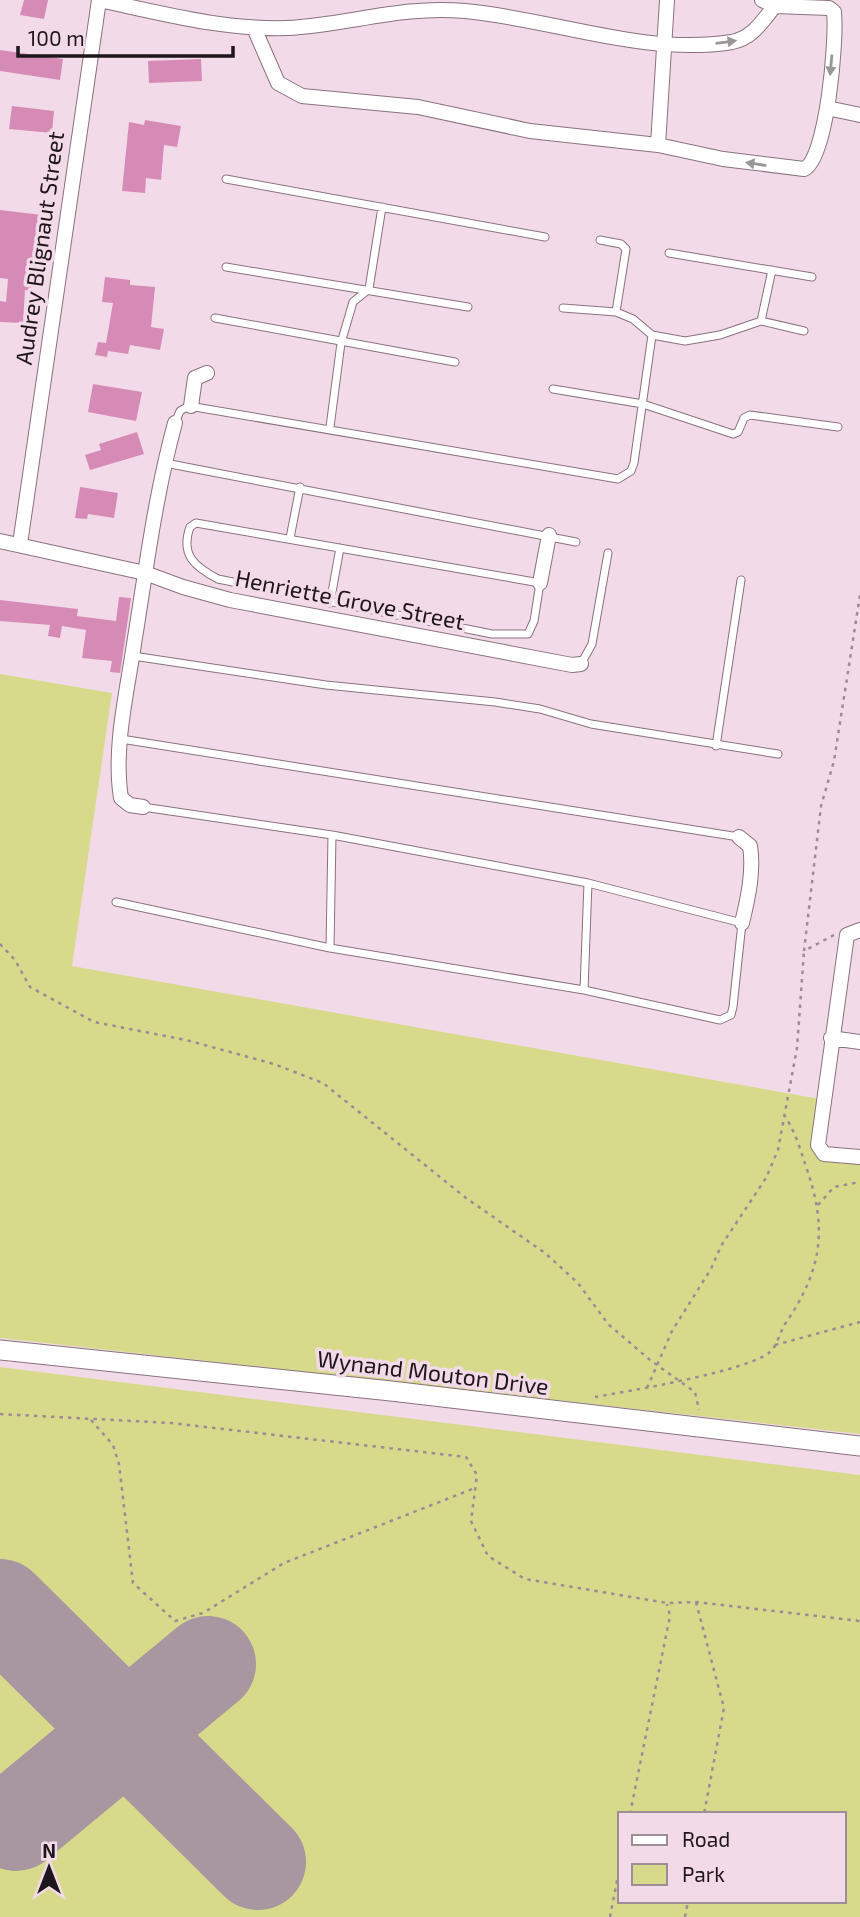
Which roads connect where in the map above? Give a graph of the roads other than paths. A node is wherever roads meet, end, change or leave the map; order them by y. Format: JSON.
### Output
{"nodes":[{"id":1,"x":99,"y":0,"type":"edge"},
{"id":2,"x":667,"y":0,"type":"edge"},
{"id":3,"x":769,"y":3,"type":"edge"},
{"id":4,"x":382,"y":7,"type":"edge"},
{"id":5,"x":254,"y":28,"type":"junction"},
{"id":6,"x":662,"y":44,"type":"junction"},
{"id":7,"x":827,"y":108,"type":"junction"},
{"id":8,"x":860,"y":115,"type":"edge"},
{"id":9,"x":659,"y":145,"type":"junction"},
{"id":10,"x":226,"y":179,"type":"dead end"},
{"id":11,"x":382,"y":207,"type":"junction"},
{"id":12,"x":545,"y":237,"type":"dead end"},
{"id":13,"x":600,"y":240,"type":"dead end"},
{"id":14,"x":669,"y":253,"type":"dead end"},
{"id":15,"x":226,"y":267,"type":"dead end"},
{"id":16,"x":772,"y":270,"type":"junction"},
{"id":17,"x":812,"y":277,"type":"dead end"},
{"id":18,"x":369,"y":289,"type":"junction"},
{"id":19,"x":468,"y":307,"type":"dead end"},
{"id":20,"x":563,"y":308,"type":"dead end"},
{"id":21,"x":616,"y":313,"type":"junction"},
{"id":22,"x":215,"y":318,"type":"dead end"},
{"id":23,"x":761,"y":321,"type":"junction"},
{"id":24,"x":804,"y":331,"type":"dead end"},
{"id":25,"x":652,"y":335,"type":"junction"},
{"id":26,"x":341,"y":343,"type":"junction"},
{"id":27,"x":455,"y":362,"type":"dead end"},
{"id":28,"x":207,"y":373,"type":"dead end"},
{"id":29,"x":553,"y":389,"type":"dead end"},
{"id":30,"x":643,"y":404,"type":"junction"},
{"id":31,"x":191,"y":406,"type":"junction"},
{"id":32,"x":175,"y":424,"type":"joint"},
{"id":33,"x":838,"y":427,"type":"dead end"},
{"id":34,"x":330,"y":428,"type":"junction"},
{"id":35,"x":164,"y":463,"type":"junction"},
{"id":36,"x":300,"y":487,"type":"junction"},
{"id":37,"x":549,"y":535,"type":"junction"},
{"id":38,"x":290,"y":538,"type":"junction"},
{"id":39,"x":0,"y":541,"type":"edge"},
{"id":40,"x":576,"y":542,"type":"dead end"},
{"id":41,"x":20,"y":544,"type":"junction"},
{"id":42,"x":340,"y":548,"type":"junction"},
{"id":43,"x":608,"y":553,"type":"dead end"},
{"id":44,"x":145,"y":573,"type":"junction"},
{"id":45,"x":741,"y":580,"type":"dead end"},
{"id":46,"x":540,"y":583,"type":"junction"},
{"id":47,"x":330,"y":603,"type":"junction"},
{"id":48,"x":132,"y":656,"type":"junction"},
{"id":49,"x":581,"y":664,"type":"joint"},
{"id":50,"x":121,"y":739,"type":"junction"},
{"id":51,"x":716,"y":746,"type":"junction"},
{"id":52,"x":778,"y":754,"type":"dead end"},
{"id":53,"x":143,"y":807,"type":"joint"},
{"id":54,"x":332,"y":835,"type":"junction"},
{"id":55,"x":739,"y":837,"type":"joint"},
{"id":56,"x":587,"y":883,"type":"junction"},
{"id":57,"x":116,"y":902,"type":"dead end"},
{"id":58,"x":742,"y":923,"type":"junction"},
{"id":59,"x":853,"y":932,"type":"edge"},
{"id":60,"x":330,"y":948,"type":"junction"},
{"id":61,"x":584,"y":990,"type":"junction"},
{"id":62,"x":831,"y":1038,"type":"junction"},
{"id":63,"x":860,"y":1042,"type":"edge"},
{"id":64,"x":860,"y":1157,"type":"edge"},
{"id":65,"x":0,"y":1350,"type":"edge"},
{"id":66,"x":860,"y":1446,"type":"edge"}],
"edges":[{"from":1,"to":5,"type":"street"},
{"from":1,"to":41,"type":"street","name":"Audrey Blignaut Street"},
{"from":2,"to":6,"type":"street"},
{"from":6,"to":3,"type":"street","one_way":true},
{"from":3,"to":7,"type":"street","one_way":true},
{"from":4,"to":5,"type":"street"},
{"from":4,"to":6,"type":"street"},
{"from":5,"to":9,"type":"street"},
{"from":6,"to":9,"type":"street"},
{"from":7,"to":8,"type":"street"},
{"from":7,"to":9,"type":"street","one_way":true},
{"from":10,"to":11,"type":"lane"},
{"from":11,"to":12,"type":"lane"},
{"from":11,"to":18,"type":"lane"},
{"from":13,"to":21,"type":"lane"},
{"from":14,"to":16,"type":"lane"},
{"from":15,"to":18,"type":"lane"},
{"from":16,"to":17,"type":"lane"},
{"from":16,"to":23,"type":"lane"},
{"from":18,"to":19,"type":"lane"},
{"from":18,"to":26,"type":"lane"},
{"from":20,"to":21,"type":"lane"},
{"from":21,"to":25,"type":"lane"},
{"from":22,"to":26,"type":"lane"},
{"from":23,"to":24,"type":"lane"},
{"from":23,"to":25,"type":"lane"},
{"from":25,"to":30,"type":"lane"},
{"from":26,"to":27,"type":"lane"},
{"from":26,"to":34,"type":"lane"},
{"from":28,"to":31,"type":"street"},
{"from":29,"to":30,"type":"lane"},
{"from":30,"to":33,"type":"lane"},
{"from":30,"to":34,"type":"lane"},
{"from":31,"to":32,"type":"lane"},
{"from":31,"to":34,"type":"lane"},
{"from":32,"to":35,"type":"street"},
{"from":35,"to":36,"type":"lane"},
{"from":35,"to":44,"type":"street"},
{"from":36,"to":37,"type":"lane"},
{"from":36,"to":38,"type":"lane"},
{"from":37,"to":40,"type":"lane"},
{"from":37,"to":46,"type":"street"},
{"from":38,"to":42,"type":"lane"},
{"from":38,"to":47,"type":"lane"},
{"from":39,"to":41,"type":"street","name":"Henriette Grove Street"},
{"from":41,"to":44,"type":"street","name":"Henriette Grove Street"},
{"from":42,"to":46,"type":"lane"},
{"from":42,"to":47,"type":"lane"},
{"from":43,"to":49,"type":"lane","name":"Henriette Grove Street"},
{"from":44,"to":48,"type":"street"},
{"from":44,"to":49,"type":"street","name":"Henriette Grove Street"},
{"from":45,"to":51,"type":"lane"},
{"from":46,"to":47,"type":"lane"},
{"from":48,"to":50,"type":"street"},
{"from":48,"to":51,"type":"lane"},
{"from":50,"to":53,"type":"street"},
{"from":50,"to":55,"type":"lane"},
{"from":51,"to":52,"type":"lane"},
{"from":53,"to":54,"type":"lane"},
{"from":54,"to":56,"type":"lane"},
{"from":54,"to":60,"type":"lane"},
{"from":55,"to":58,"type":"street"},
{"from":56,"to":58,"type":"lane"},
{"from":56,"to":61,"type":"lane"},
{"from":57,"to":60,"type":"lane"},
{"from":58,"to":61,"type":"lane"},
{"from":59,"to":62,"type":"street"},
{"from":60,"to":61,"type":"lane"},
{"from":62,"to":63,"type":"street"},
{"from":62,"to":64,"type":"street"},
{"from":65,"to":66,"type":"street","name":"Wynand Mouton Drive"}]}
